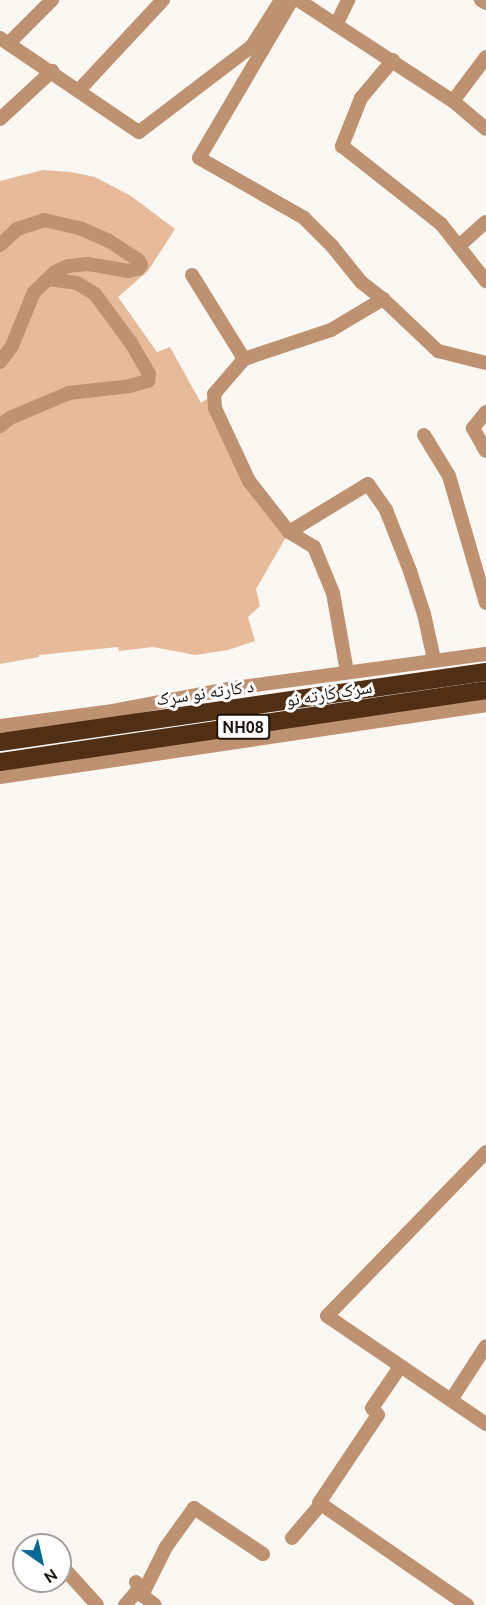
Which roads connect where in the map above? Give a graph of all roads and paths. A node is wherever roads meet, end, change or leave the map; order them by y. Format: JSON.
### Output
{"nodes":[{"id":1,"x":52,"y":0,"type":"edge"},
{"id":2,"x":164,"y":0,"type":"edge"},
{"id":3,"x":280,"y":0,"type":"edge"},
{"id":4,"x":292,"y":0,"type":"edge"},
{"id":5,"x":298,"y":0,"type":"edge"},
{"id":6,"x":348,"y":0,"type":"edge"},
{"id":7,"x":481,"y":0,"type":"edge"},
{"id":8,"x":486,"y":3,"type":"edge"},
{"id":9,"x":336,"y":24,"type":"junction"},
{"id":10,"x":4,"y":40,"type":"edge"},
{"id":11,"x":486,"y":57,"type":"edge"},
{"id":12,"x":393,"y":60,"type":"junction"},
{"id":13,"x":52,"y":71,"type":"junction"},
{"id":14,"x":80,"y":89,"type":"junction"},
{"id":15,"x":453,"y":100,"type":"junction"},
{"id":16,"x":0,"y":119,"type":"edge"},
{"id":17,"x":484,"y":121,"type":"edge"},
{"id":18,"x":486,"y":222,"type":"edge"},
{"id":19,"x":0,"y":245,"type":"edge"},
{"id":20,"x":459,"y":246,"type":"junction"},
{"id":21,"x":192,"y":275,"type":"dead end"},
{"id":22,"x":49,"y":279,"type":"junction"},
{"id":23,"x":486,"y":281,"type":"edge"},
{"id":24,"x":383,"y":299,"type":"junction"},
{"id":25,"x":244,"y":359,"type":"junction"},
{"id":26,"x":0,"y":362,"type":"edge"},
{"id":27,"x":486,"y":363,"type":"edge"},
{"id":28,"x":486,"y":412,"type":"edge"},
{"id":29,"x":3,"y":417,"type":"edge"},
{"id":30,"x":424,"y":435,"type":"dead end"},
{"id":31,"x":486,"y":451,"type":"edge"},
{"id":32,"x":289,"y":532,"type":"junction"},
{"id":33,"x":483,"y":581,"type":"edge"},
{"id":34,"x":486,"y":603,"type":"edge"},
{"id":35,"x":486,"y":654,"type":"edge"},
{"id":36,"x":434,"y":659,"type":"junction"},
{"id":37,"x":347,"y":672,"type":"junction"},
{"id":38,"x":486,"y":672,"type":"edge"},
{"id":39,"x":486,"y":690,"type":"edge"},
{"id":40,"x":486,"y":705,"type":"edge"},
{"id":41,"x":0,"y":726,"type":"edge"},
{"id":42,"x":0,"y":742,"type":"edge"},
{"id":43,"x":0,"y":762,"type":"edge"},
{"id":44,"x":0,"y":777,"type":"edge"},
{"id":45,"x":486,"y":1152,"type":"edge"},
{"id":46,"x":486,"y":1346,"type":"edge"},
{"id":47,"x":400,"y":1367,"type":"junction"},
{"id":48,"x":451,"y":1400,"type":"junction"},
{"id":49,"x":486,"y":1424,"type":"edge"},
{"id":50,"x":321,"y":1504,"type":"junction"},
{"id":51,"x":292,"y":1538,"type":"dead end"},
{"id":52,"x":264,"y":1554,"type":"dead end"},
{"id":53,"x":72,"y":1577,"type":"edge"},
{"id":54,"x":139,"y":1589,"type":"junction"},
{"id":55,"x":97,"y":1605,"type":"edge"},
{"id":56,"x":125,"y":1605,"type":"edge"},
{"id":57,"x":155,"y":1605,"type":"edge"},
{"id":58,"x":467,"y":1605,"type":"edge"}],
"edges":[{"from":1,"to":10,"type":"street"},
{"from":2,"to":14,"type":"street"},
{"from":3,"to":14,"type":"street"},
{"from":4,"to":24,"type":"street"},
{"from":5,"to":9,"type":"street"},
{"from":6,"to":9,"type":"street"},
{"from":7,"to":8,"type":"street"},
{"from":9,"to":12,"type":"street"},
{"from":10,"to":13,"type":"street"},
{"from":11,"to":15,"type":"street"},
{"from":12,"to":15,"type":"street"},
{"from":12,"to":20,"type":"street"},
{"from":13,"to":14,"type":"street"},
{"from":13,"to":16,"type":"street"},
{"from":15,"to":17,"type":"street"},
{"from":18,"to":20,"type":"street"},
{"from":19,"to":22,"type":"street"},
{"from":20,"to":23,"type":"street"},
{"from":21,"to":25,"type":"street"},
{"from":22,"to":26,"type":"street"},
{"from":22,"to":29,"type":"street"},
{"from":24,"to":25,"type":"street"},
{"from":24,"to":27,"type":"street"},
{"from":25,"to":32,"type":"street"},
{"from":28,"to":31,"type":"street"},
{"from":30,"to":33,"type":"street"},
{"from":32,"to":36,"type":"street"},
{"from":32,"to":37,"type":"street"},
{"from":33,"to":34,"type":"street"},
{"from":35,"to":36,"type":"street"},
{"from":36,"to":37,"type":"street"},
{"from":37,"to":41,"type":"street"},
{"from":38,"to":42,"type":"highway","name":"د کارته نو سړک","number":"NH08"},
{"from":39,"to":43,"type":"highway","name":"سرک کارته نو","number":"NH08"},
{"from":40,"to":44,"type":"street"},
{"from":45,"to":47,"type":"street"},
{"from":46,"to":48,"type":"street"},
{"from":47,"to":48,"type":"street"},
{"from":47,"to":50,"type":"street"},
{"from":48,"to":49,"type":"street"},
{"from":50,"to":51,"type":"street"},
{"from":50,"to":58,"type":"street"},
{"from":52,"to":54,"type":"street"},
{"from":53,"to":55,"type":"street"},
{"from":54,"to":56,"type":"street"},
{"from":54,"to":57,"type":"street"}]}
